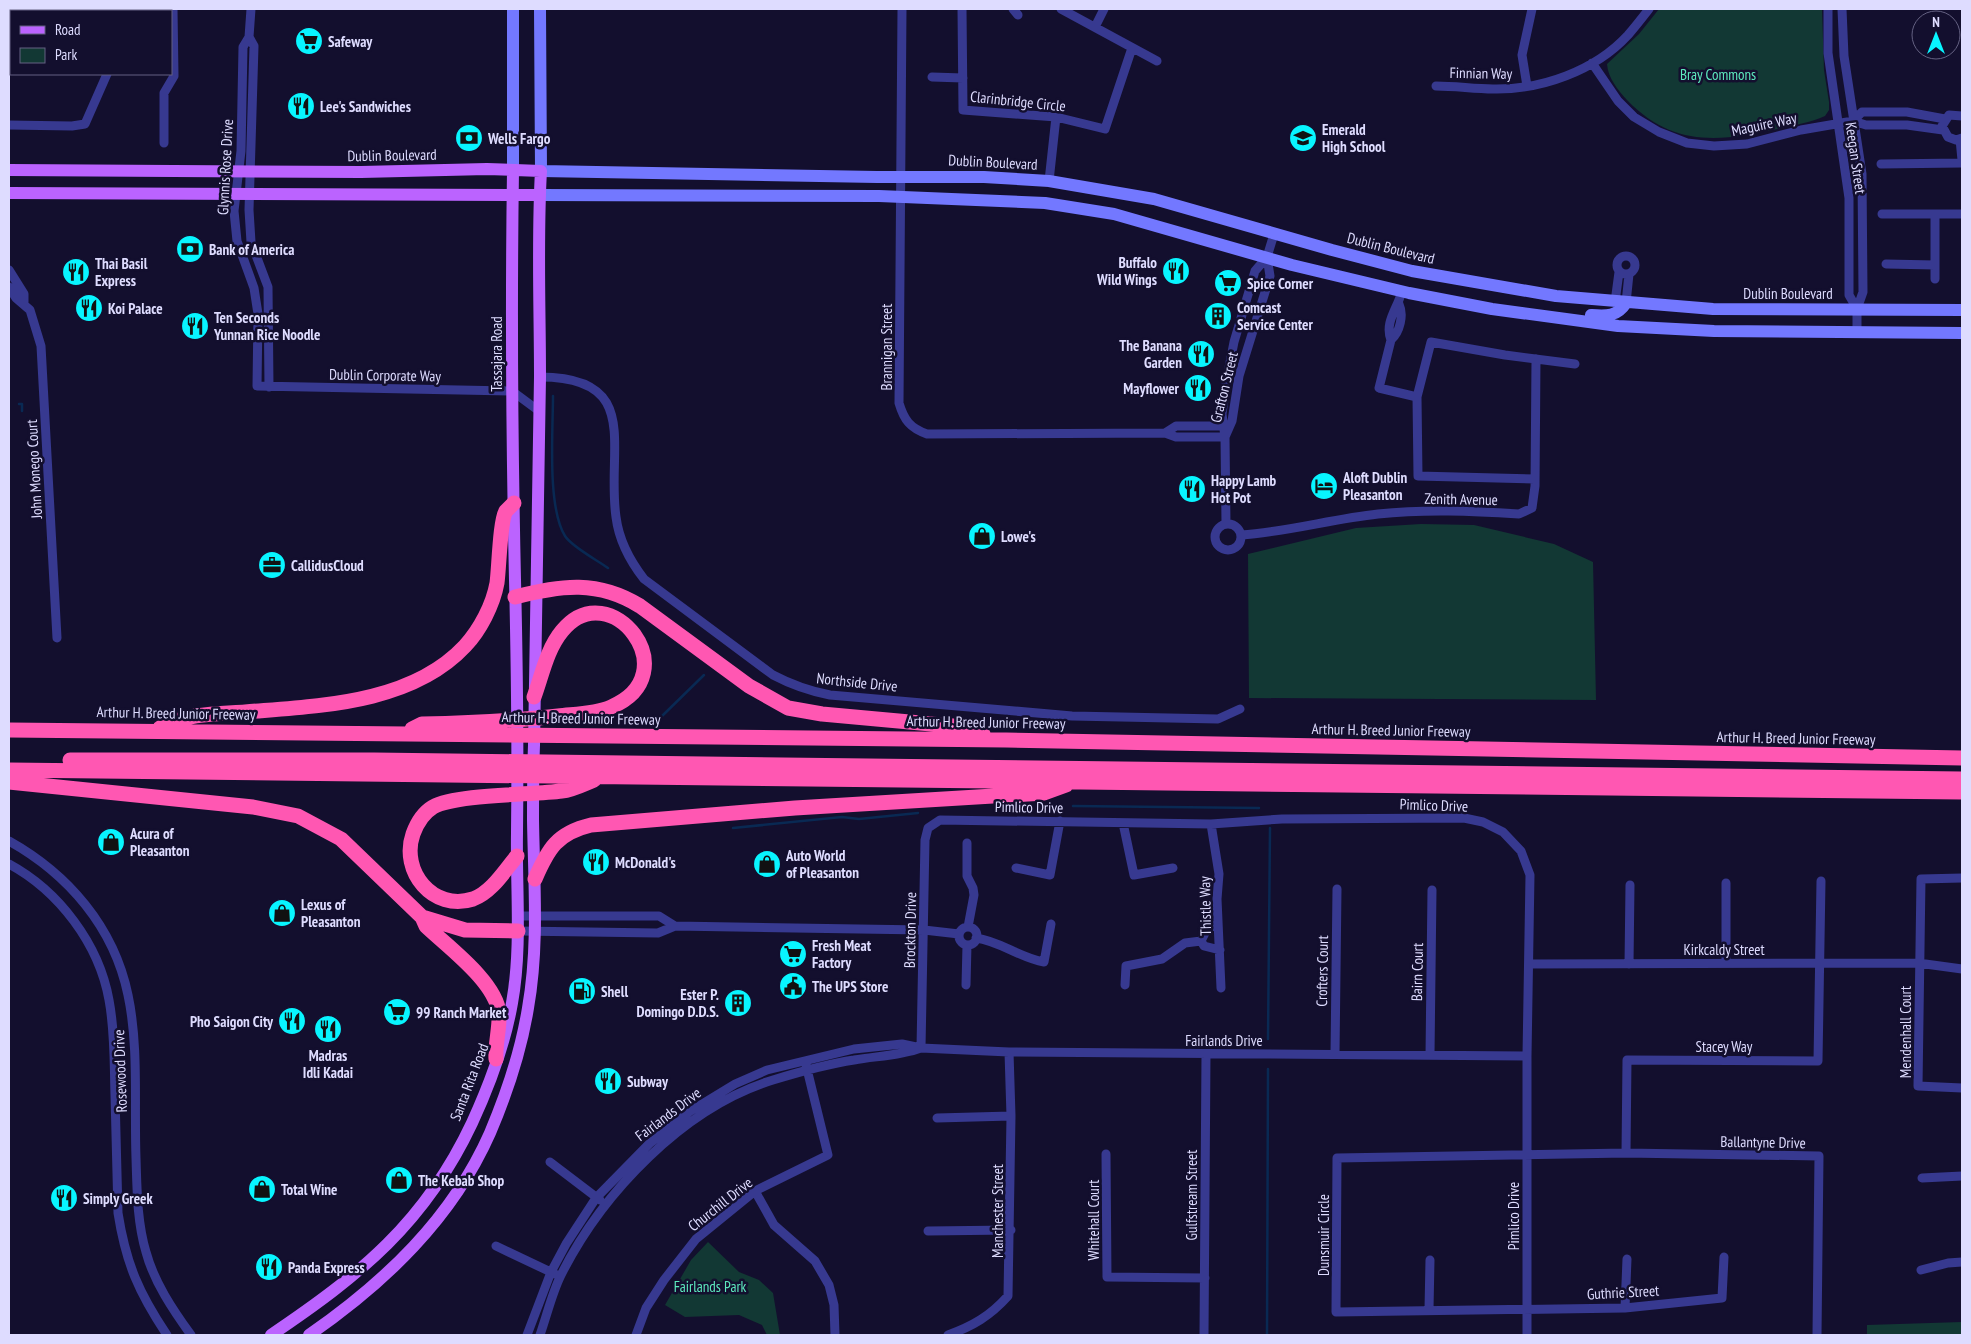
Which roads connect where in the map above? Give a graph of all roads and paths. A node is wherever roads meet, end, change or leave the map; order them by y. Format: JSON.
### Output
{"nodes":[{"id":1,"x":173,"y":9,"type":"edge"},
{"id":2,"x":251,"y":9,"type":"edge"},
{"id":3,"x":513,"y":9,"type":"edge"},
{"id":4,"x":540,"y":9,"type":"edge"},
{"id":5,"x":902,"y":9,"type":"edge"},
{"id":6,"x":962,"y":9,"type":"edge"},
{"id":7,"x":1061,"y":9,"type":"edge"},
{"id":8,"x":1104,"y":9,"type":"edge"},
{"id":9,"x":1532,"y":9,"type":"edge"},
{"id":10,"x":1649,"y":9,"type":"edge"},
{"id":11,"x":1828,"y":9,"type":"edge"},
{"id":12,"x":1842,"y":9,"type":"edge"},
{"id":13,"x":1095,"y":27,"type":"junction"},
{"id":14,"x":1132,"y":48,"type":"junction"},
{"id":15,"x":1158,"y":61,"type":"dead end"},
{"id":16,"x":1592,"y":63,"type":"junction"},
{"id":17,"x":107,"y":75,"type":"edge"},
{"id":18,"x":932,"y":78,"type":"dead end"},
{"id":19,"x":962,"y":78,"type":"junction"},
{"id":20,"x":1436,"y":86,"type":"dead end"},
{"id":21,"x":1527,"y":86,"type":"junction"},
{"id":22,"x":1056,"y":116,"type":"junction"},
{"id":23,"x":1962,"y":116,"type":"edge"},
{"id":24,"x":1945,"y":119,"type":"junction"},
{"id":25,"x":1854,"y":121,"type":"junction"},
{"id":26,"x":1837,"y":122,"type":"junction"},
{"id":27,"x":9,"y":124,"type":"edge"},
{"id":28,"x":1943,"y":130,"type":"junction"},
{"id":29,"x":1961,"y":138,"type":"edge"},
{"id":30,"x":164,"y":143,"type":"dead end"},
{"id":31,"x":1962,"y":161,"type":"edge"},
{"id":32,"x":1881,"y":164,"type":"dead end"},
{"id":33,"x":9,"y":170,"type":"edge"},
{"id":34,"x":512,"y":170,"type":"junction"},
{"id":35,"x":541,"y":170,"type":"junction"},
{"id":36,"x":245,"y":172,"type":"junction"},
{"id":37,"x":902,"y":176,"type":"junction"},
{"id":38,"x":1049,"y":181,"type":"junction"},
{"id":39,"x":9,"y":193,"type":"edge"},
{"id":40,"x":236,"y":193,"type":"junction"},
{"id":41,"x":249,"y":193,"type":"junction"},
{"id":42,"x":512,"y":195,"type":"junction"},
{"id":43,"x":540,"y":195,"type":"junction"},
{"id":44,"x":901,"y":197,"type":"junction"},
{"id":45,"x":1882,"y":214,"type":"dead end"},
{"id":46,"x":1935,"y":214,"type":"junction"},
{"id":47,"x":1962,"y":214,"type":"edge"},
{"id":48,"x":1274,"y":234,"type":"junction"},
{"id":49,"x":1267,"y":258,"type":"junction"},
{"id":50,"x":1886,"y":264,"type":"dead end"},
{"id":51,"x":1935,"y":265,"type":"junction"},
{"id":52,"x":9,"y":270,"type":"edge"},
{"id":53,"x":1619,"y":272,"type":"junction"},
{"id":54,"x":1629,"y":274,"type":"junction"},
{"id":55,"x":1935,"y":279,"type":"dead end"},
{"id":56,"x":9,"y":287,"type":"edge"},
{"id":57,"x":1401,"y":298,"type":"junction"},
{"id":58,"x":24,"y":303,"type":"junction"},
{"id":59,"x":1621,"y":303,"type":"junction"},
{"id":60,"x":1857,"y":309,"type":"junction"},
{"id":61,"x":1962,"y":310,"type":"edge"},
{"id":62,"x":1521,"y":313,"type":"junction"},
{"id":63,"x":1857,"y":333,"type":"junction"},
{"id":64,"x":1962,"y":333,"type":"edge"},
{"id":65,"x":1536,"y":359,"type":"junction"},
{"id":66,"x":1575,"y":364,"type":"dead end"},
{"id":67,"x":540,"y":377,"type":"junction"},
{"id":68,"x":257,"y":386,"type":"joint"},
{"id":69,"x":269,"y":387,"type":"junction"},
{"id":70,"x":512,"y":391,"type":"junction"},
{"id":71,"x":1417,"y":397,"type":"junction"},
{"id":72,"x":539,"y":411,"type":"junction"},
{"id":73,"x":1227,"y":426,"type":"junction"},
{"id":74,"x":1165,"y":433,"type":"junction"},
{"id":75,"x":1225,"y":437,"type":"junction"},
{"id":76,"x":1536,"y":479,"type":"junction"},
{"id":77,"x":514,"y":503,"type":"junction"},
{"id":78,"x":1226,"y":524,"type":"junction"},
{"id":79,"x":1241,"y":534,"type":"junction"},
{"id":80,"x":538,"y":591,"type":"junction"},
{"id":81,"x":516,"y":597,"type":"junction"},
{"id":82,"x":57,"y":638,"type":"dead end"},
{"id":83,"x":534,"y":697,"type":"junction"},
{"id":84,"x":518,"y":700,"type":"joint"},
{"id":85,"x":1240,"y":709,"type":"dead end"},
{"id":86,"x":9,"y":730,"type":"edge"},
{"id":87,"x":156,"y":730,"type":"junction"},
{"id":88,"x":399,"y":734,"type":"junction"},
{"id":89,"x":1006,"y":740,"type":"junction"},
{"id":90,"x":1962,"y":758,"type":"edge"},
{"id":91,"x":9,"y":760,"type":"edge"},
{"id":92,"x":9,"y":770,"type":"edge"},
{"id":93,"x":603,"y":778,"type":"junction"},
{"id":94,"x":1962,"y":779,"type":"edge"},
{"id":95,"x":9,"y":782,"type":"edge"},
{"id":96,"x":1078,"y":782,"type":"junction"},
{"id":97,"x":1962,"y":792,"type":"edge"},
{"id":98,"x":940,"y":820,"type":"joint"},
{"id":99,"x":1060,"y":821,"type":"junction"},
{"id":100,"x":1123,"y":823,"type":"junction"},
{"id":101,"x":1211,"y":824,"type":"junction"},
{"id":102,"x":9,"y":841,"type":"edge"},
{"id":103,"x":967,"y":843,"type":"dead end"},
{"id":104,"x":517,"y":856,"type":"junction"},
{"id":105,"x":9,"y":864,"type":"edge"},
{"id":106,"x":1016,"y":868,"type":"dead end"},
{"id":107,"x":1173,"y":868,"type":"dead end"},
{"id":108,"x":1962,"y":878,"type":"edge"},
{"id":109,"x":535,"y":879,"type":"junction"},
{"id":110,"x":1821,"y":881,"type":"dead end"},
{"id":111,"x":1726,"y":884,"type":"dead end"},
{"id":112,"x":1630,"y":885,"type":"dead end"},
{"id":113,"x":1337,"y":889,"type":"dead end"},
{"id":114,"x":1432,"y":890,"type":"dead end"},
{"id":115,"x":534,"y":915,"type":"junction"},
{"id":116,"x":517,"y":916,"type":"junction"},
{"id":117,"x":422,"y":917,"type":"junction"},
{"id":118,"x":1218,"y":923,"type":"junction"},
{"id":119,"x":1051,"y":924,"type":"dead end"},
{"id":120,"x":675,"y":926,"type":"junction"},
{"id":121,"x":968,"y":927,"type":"junction"},
{"id":122,"x":924,"y":930,"type":"junction"},
{"id":123,"x":518,"y":931,"type":"junction"},
{"id":124,"x":534,"y":931,"type":"junction"},
{"id":125,"x":959,"y":934,"type":"junction"},
{"id":126,"x":976,"y":938,"type":"junction"},
{"id":127,"x":1202,"y":941,"type":"junction"},
{"id":128,"x":967,"y":945,"type":"junction"},
{"id":129,"x":1220,"y":950,"type":"junction"},
{"id":130,"x":1726,"y":963,"type":"junction"},
{"id":131,"x":1821,"y":963,"type":"junction"},
{"id":132,"x":1918,"y":963,"type":"junction"},
{"id":133,"x":1529,"y":964,"type":"junction"},
{"id":134,"x":1630,"y":964,"type":"junction"},
{"id":135,"x":1962,"y":969,"type":"edge"},
{"id":136,"x":1125,"y":985,"type":"dead end"},
{"id":137,"x":966,"y":986,"type":"dead end"},
{"id":138,"x":1221,"y":988,"type":"dead end"},
{"id":139,"x":921,"y":1048,"type":"junction"},
{"id":140,"x":1009,"y":1052,"type":"junction"},
{"id":141,"x":1206,"y":1054,"type":"junction"},
{"id":142,"x":1335,"y":1054,"type":"junction"},
{"id":143,"x":1430,"y":1055,"type":"junction"},
{"id":144,"x":1527,"y":1056,"type":"junction"},
{"id":145,"x":496,"y":1059,"type":"junction"},
{"id":146,"x":805,"y":1060,"type":"junction"},
{"id":147,"x":808,"y":1070,"type":"junction"},
{"id":148,"x":1962,"y":1088,"type":"edge"},
{"id":149,"x":1011,"y":1116,"type":"junction"},
{"id":150,"x":937,"y":1118,"type":"dead end"},
{"id":151,"x":1626,"y":1153,"type":"junction"},
{"id":152,"x":1106,"y":1154,"type":"dead end"},
{"id":153,"x":1527,"y":1156,"type":"junction"},
{"id":154,"x":550,"y":1162,"type":"dead end"},
{"id":155,"x":1962,"y":1176,"type":"edge"},
{"id":156,"x":1922,"y":1178,"type":"dead end"},
{"id":157,"x":755,"y":1191,"type":"junction"},
{"id":158,"x":596,"y":1198,"type":"junction"},
{"id":159,"x":604,"y":1204,"type":"junction"},
{"id":160,"x":1010,"y":1230,"type":"junction"},
{"id":161,"x":928,"y":1231,"type":"dead end"},
{"id":162,"x":496,"y":1246,"type":"dead end"},
{"id":163,"x":1724,"y":1257,"type":"dead end"},
{"id":164,"x":1627,"y":1259,"type":"dead end"},
{"id":165,"x":1430,"y":1260,"type":"dead end"},
{"id":166,"x":1962,"y":1262,"type":"edge"},
{"id":167,"x":1921,"y":1270,"type":"dead end"},
{"id":168,"x":551,"y":1272,"type":"junction"},
{"id":169,"x":560,"y":1276,"type":"junction"},
{"id":170,"x":1205,"y":1278,"type":"junction"},
{"id":171,"x":1625,"y":1308,"type":"junction"},
{"id":172,"x":1430,"y":1309,"type":"junction"},
{"id":173,"x":1526,"y":1310,"type":"junction"},
{"id":174,"x":167,"y":1335,"type":"edge"},
{"id":175,"x":191,"y":1335,"type":"edge"},
{"id":176,"x":271,"y":1335,"type":"edge"},
{"id":177,"x":309,"y":1335,"type":"edge"},
{"id":178,"x":528,"y":1335,"type":"edge"},
{"id":179,"x":540,"y":1335,"type":"edge"},
{"id":180,"x":636,"y":1335,"type":"edge"},
{"id":181,"x":835,"y":1335,"type":"edge"},
{"id":182,"x":948,"y":1335,"type":"edge"},
{"id":183,"x":1204,"y":1335,"type":"edge"},
{"id":184,"x":1527,"y":1335,"type":"edge"},
{"id":185,"x":1818,"y":1335,"type":"edge"}],
"edges":[{"from":1,"to":30,"type":"street"},
{"from":2,"to":36,"type":"street","name":"Glynnis Rose Drive"},
{"from":3,"to":34,"type":"main road","name":"Tassajara Road"},
{"from":4,"to":35,"type":"main road"},
{"from":5,"to":37,"type":"street","name":"Brannigan Street"},
{"from":6,"to":19,"type":"street","name":"Clarinbridge Circle"},
{"from":7,"to":13,"type":"street"},
{"from":8,"to":13,"type":"street"},
{"from":9,"to":21,"type":"street"},
{"from":10,"to":16,"type":"street","name":"Finnian Way"},
{"from":11,"to":26,"type":"street","name":"Keegan Street"},
{"from":12,"to":25,"type":"street","name":"Keegan Street"},
{"from":13,"to":14,"type":"street"},
{"from":14,"to":15,"type":"street"},
{"from":14,"to":22,"type":"street","name":"Clarinbridge Circle"},
{"from":16,"to":21,"type":"street","name":"Finnian Way"},
{"from":16,"to":26,"type":"street","name":"Maguire Way"},
{"from":17,"to":27,"type":"street"},
{"from":18,"to":19,"type":"street","name":"Clarinbridge Circle"},
{"from":19,"to":22,"type":"street","name":"Clarinbridge Circle"},
{"from":20,"to":21,"type":"street","name":"Finnian Way"},
{"from":22,"to":38,"type":"street"},
{"from":23,"to":24,"type":"street"},
{"from":24,"to":25,"type":"street","name":"Maguire Way"},
{"from":24,"to":28,"type":"street"},
{"from":25,"to":26,"type":"street","name":"Maguire Way"},
{"from":25,"to":28,"type":"street","name":"Maguire Way"},
{"from":25,"to":60,"type":"street","name":"Keegan Street"},
{"from":26,"to":60,"type":"street","name":"Keegan Street"},
{"from":28,"to":29,"type":"street","name":"Maguire Way"},
{"from":29,"to":31,"type":"street"},
{"from":31,"to":32,"type":"street"},
{"from":33,"to":36,"type":"main road","name":"Dublin Boulevard"},
{"from":34,"to":35,"type":"main road","name":"Dublin Boulevard"},
{"from":34,"to":36,"type":"main road","name":"Dublin Boulevard"},
{"from":34,"to":42,"type":"main road","name":"Tassajara Road"},
{"from":35,"to":37,"type":"main road","name":"Dublin Boulevard"},
{"from":35,"to":43,"type":"main road"},
{"from":36,"to":40,"type":"street","name":"Glynnis Rose Drive"},
{"from":36,"to":41,"type":"street","name":"Glynnis Rose Drive"},
{"from":37,"to":38,"type":"main road","name":"Dublin Boulevard"},
{"from":37,"to":44,"type":"street","name":"Brannigan Street"},
{"from":38,"to":48,"type":"main road","name":"Dublin Boulevard"},
{"from":39,"to":40,"type":"main road"},
{"from":40,"to":41,"type":"main road"},
{"from":40,"to":68,"type":"street","name":"Glynnis Rose Drive"},
{"from":41,"to":42,"type":"main road"},
{"from":41,"to":69,"type":"street","name":"Glynnis Rose Drive"},
{"from":42,"to":43,"type":"main road"},
{"from":42,"to":70,"type":"main road","name":"Tassajara Road"},
{"from":43,"to":44,"type":"main road"},
{"from":43,"to":67,"type":"main road"},
{"from":44,"to":49,"type":"main road"},
{"from":44,"to":74,"type":"street","name":"Brannigan Street"},
{"from":45,"to":46,"type":"street"},
{"from":46,"to":47,"type":"street"},
{"from":46,"to":51,"type":"street"},
{"from":48,"to":49,"type":"street","name":"Grafton Street"},
{"from":48,"to":59,"type":"main road","name":"Dublin Boulevard"},
{"from":49,"to":57,"type":"main road"},
{"from":49,"to":73,"type":"street","name":"Grafton Street"},
{"from":49,"to":73,"type":"street","name":"Grafton Street"},
{"from":50,"to":51,"type":"street"},
{"from":51,"to":55,"type":"street"},
{"from":52,"to":58,"type":"street","name":"John Monego Court"},
{"from":53,"to":54,"type":"street"},
{"from":53,"to":54,"type":"street"},
{"from":53,"to":59,"type":"street"},
{"from":54,"to":59,"type":"street"},
{"from":56,"to":58,"type":"street","name":"John Monego Court"},
{"from":57,"to":62,"type":"main road"},
{"from":57,"to":71,"type":"street"},
{"from":58,"to":82,"type":"street","name":"John Monego Court"},
{"from":59,"to":60,"type":"main road","name":"Dublin Boulevard"},
{"from":59,"to":62,"type":"main road"},
{"from":60,"to":61,"type":"main road","name":"Dublin Boulevard"},
{"from":60,"to":63,"type":"street","name":"Keegan Street"},
{"from":62,"to":63,"type":"main road"},
{"from":63,"to":64,"type":"main road"},
{"from":65,"to":66,"type":"street"},
{"from":65,"to":71,"type":"street"},
{"from":65,"to":76,"type":"street"},
{"from":67,"to":72,"type":"main road"},
{"from":67,"to":85,"type":"street","name":"Northside Drive"},
{"from":68,"to":69,"type":"street","name":"Dublin Corporate Way"},
{"from":69,"to":70,"type":"street","name":"Dublin Corporate Way"},
{"from":70,"to":72,"type":"street"},
{"from":70,"to":77,"type":"main road","name":"Tassajara Road"},
{"from":71,"to":76,"type":"street"},
{"from":72,"to":80,"type":"main road"},
{"from":73,"to":74,"type":"street","name":"Brannigan Street"},
{"from":73,"to":75,"type":"street","name":"Grafton Street"},
{"from":74,"to":75,"type":"street","name":"Brannigan Street"},
{"from":75,"to":78,"type":"street","name":"Grafton Street"},
{"from":76,"to":79,"type":"street","name":"Zenith Avenue"},
{"from":77,"to":81,"type":"main road","name":"Tassajara Road"},
{"from":77,"to":87,"type":"highway"},
{"from":78,"to":79,"type":"street"},
{"from":78,"to":79,"type":"street"},
{"from":80,"to":81,"type":"highway"},
{"from":80,"to":83,"type":"main road"},
{"from":80,"to":89,"type":"highway"},
{"from":81,"to":84,"type":"main road","name":"Tassajara Road"},
{"from":83,"to":88,"type":"highway"},
{"from":83,"to":109,"type":"main road"},
{"from":84,"to":104,"type":"main road","name":"Santa Rita Road"},
{"from":86,"to":87,"type":"highway","name":"Arthur H. Breed Junior Freeway"},
{"from":87,"to":88,"type":"highway","name":"Arthur H. Breed Junior Freeway"},
{"from":88,"to":89,"type":"highway","name":"Arthur H. Breed Junior Freeway"},
{"from":89,"to":90,"type":"highway","name":"Arthur H. Breed Junior Freeway"},
{"from":91,"to":94,"type":"highway"},
{"from":92,"to":93,"type":"highway"},
{"from":93,"to":96,"type":"highway"},
{"from":93,"to":104,"type":"highway"},
{"from":95,"to":117,"type":"highway"},
{"from":96,"to":97,"type":"highway"},
{"from":96,"to":109,"type":"highway"},
{"from":98,"to":99,"type":"street","name":"Pimlico Drive"},
{"from":98,"to":122,"type":"street","name":"Brockton Drive"},
{"from":99,"to":100,"type":"street","name":"Pimlico Drive"},
{"from":99,"to":106,"type":"street"},
{"from":100,"to":101,"type":"street","name":"Pimlico Drive"},
{"from":100,"to":107,"type":"street"},
{"from":101,"to":118,"type":"street","name":"Thistle Way"},
{"from":101,"to":133,"type":"street","name":"Pimlico Drive"},
{"from":102,"to":175,"type":"street","name":"Rosewood Drive"},
{"from":103,"to":121,"type":"street"},
{"from":104,"to":116,"type":"main road","name":"Santa Rita Road"},
{"from":105,"to":174,"type":"street","name":"Rosewood Drive"},
{"from":108,"to":132,"type":"street"},
{"from":109,"to":115,"type":"main road"},
{"from":110,"to":131,"type":"street"},
{"from":111,"to":130,"type":"street"},
{"from":112,"to":134,"type":"street"},
{"from":113,"to":142,"type":"street","name":"Crofters Court"},
{"from":114,"to":143,"type":"street","name":"Bairn Court"},
{"from":115,"to":116,"type":"street"},
{"from":115,"to":120,"type":"street"},
{"from":115,"to":124,"type":"main road"},
{"from":116,"to":123,"type":"main road","name":"Santa Rita Road"},
{"from":117,"to":123,"type":"highway"},
{"from":117,"to":145,"type":"highway"},
{"from":118,"to":127,"type":"street"},
{"from":118,"to":129,"type":"street","name":"Thistle Way"},
{"from":119,"to":126,"type":"street"},
{"from":120,"to":122,"type":"street"},
{"from":120,"to":124,"type":"street"},
{"from":121,"to":125,"type":"street"},
{"from":121,"to":126,"type":"street"},
{"from":122,"to":125,"type":"street"},
{"from":122,"to":139,"type":"street","name":"Brockton Drive"},
{"from":123,"to":124,"type":"street"},
{"from":123,"to":145,"type":"main road","name":"Santa Rita Road"},
{"from":124,"to":177,"type":"main road"},
{"from":125,"to":128,"type":"street"},
{"from":126,"to":128,"type":"street"},
{"from":127,"to":129,"type":"street"},
{"from":127,"to":136,"type":"street"},
{"from":128,"to":137,"type":"street"},
{"from":129,"to":138,"type":"street","name":"Thistle Way"},
{"from":130,"to":131,"type":"street","name":"Kirkcaldy Street"},
{"from":130,"to":134,"type":"street","name":"Kirkcaldy Street"},
{"from":131,"to":132,"type":"street","name":"Kirkcaldy Street"},
{"from":131,"to":151,"type":"street","name":"Stacey Way"},
{"from":132,"to":135,"type":"street","name":"Kirkcaldy Street"},
{"from":132,"to":148,"type":"street","name":"Mendenhall Court"},
{"from":133,"to":134,"type":"street","name":"Kirkcaldy Street"},
{"from":133,"to":144,"type":"street","name":"Pimlico Drive"},
{"from":139,"to":140,"type":"street","name":"Fairlands Drive"},
{"from":139,"to":146,"type":"street","name":"Fairlands Drive"},
{"from":139,"to":147,"type":"street","name":"Fairlands Drive"},
{"from":140,"to":141,"type":"street","name":"Fairlands Drive"},
{"from":140,"to":149,"type":"street","name":"Manchester Street"},
{"from":141,"to":142,"type":"street","name":"Fairlands Drive"},
{"from":141,"to":170,"type":"street","name":"Gulfstream Street"},
{"from":142,"to":143,"type":"street","name":"Fairlands Drive"},
{"from":143,"to":144,"type":"street","name":"Fairlands Drive"},
{"from":144,"to":153,"type":"street","name":"Pimlico Drive"},
{"from":145,"to":176,"type":"main road","name":"Santa Rita Road"},
{"from":146,"to":147,"type":"street","name":"Churchill Drive"},
{"from":146,"to":158,"type":"street","name":"Fairlands Drive"},
{"from":147,"to":157,"type":"street","name":"Churchill Drive"},
{"from":147,"to":159,"type":"street","name":"Fairlands Drive"},
{"from":149,"to":150,"type":"street"},
{"from":149,"to":160,"type":"street","name":"Manchester Street"},
{"from":151,"to":153,"type":"street","name":"Ballantyne Drive"},
{"from":151,"to":185,"type":"street","name":"Ballantyne Drive"},
{"from":152,"to":170,"type":"street","name":"Whitehall Court"},
{"from":153,"to":172,"type":"street","name":"Dunsmuir Circle"},
{"from":153,"to":173,"type":"street","name":"Pimlico Drive"},
{"from":154,"to":158,"type":"street"},
{"from":155,"to":156,"type":"street"},
{"from":157,"to":180,"type":"street","name":"Churchill Drive"},
{"from":157,"to":181,"type":"street"},
{"from":158,"to":159,"type":"street"},
{"from":158,"to":168,"type":"street","name":"Fairlands Drive"},
{"from":159,"to":169,"type":"street","name":"Fairlands Drive"},
{"from":160,"to":161,"type":"street"},
{"from":160,"to":182,"type":"street","name":"Manchester Street"},
{"from":162,"to":168,"type":"street"},
{"from":163,"to":171,"type":"street","name":"Guthrie Street"},
{"from":164,"to":171,"type":"street"},
{"from":165,"to":172,"type":"street"},
{"from":166,"to":167,"type":"street"},
{"from":168,"to":169,"type":"street"},
{"from":168,"to":178,"type":"street","name":"Fairlands Drive"},
{"from":169,"to":179,"type":"street","name":"Fairlands Drive"},
{"from":170,"to":183,"type":"street","name":"Gulfstream Street"},
{"from":171,"to":173,"type":"street","name":"Guthrie Street"},
{"from":172,"to":173,"type":"street","name":"Dunsmuir Circle"},
{"from":173,"to":184,"type":"street","name":"Pimlico Drive"}]}
